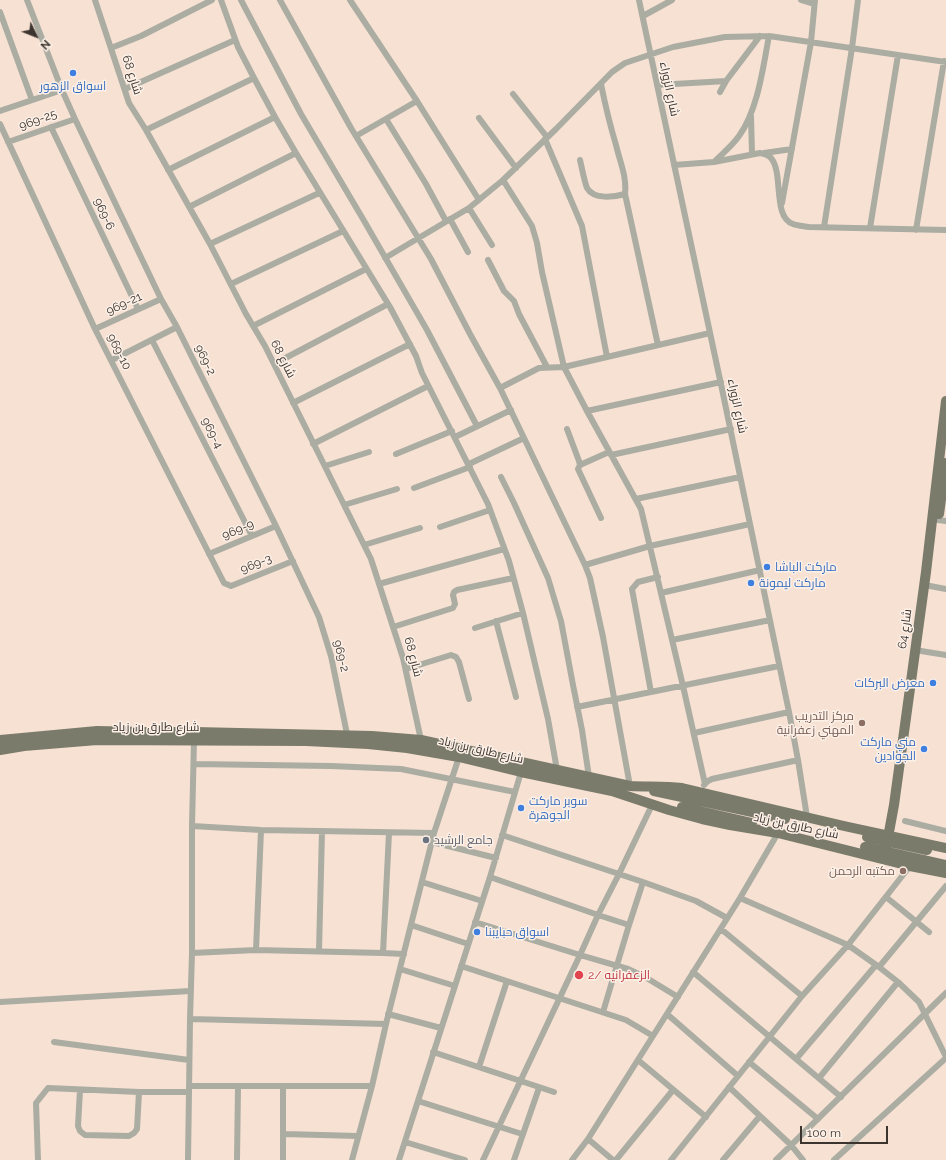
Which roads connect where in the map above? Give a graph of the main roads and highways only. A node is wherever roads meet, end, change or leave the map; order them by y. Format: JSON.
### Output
{"nodes":[{"id":1,"x":946,"y":401,"type":"edge"},
{"id":2,"x":946,"y":463,"type":"edge"},
{"id":3,"x":942,"y":521,"type":"edge"},
{"id":4,"x":0,"y":740,"type":"edge"},
{"id":5,"x":0,"y":750,"type":"edge"},
{"id":6,"x":630,"y":786,"type":"junction"},
{"id":7,"x":612,"y":791,"type":"junction"},
{"id":8,"x":892,"y":835,"type":"junction"},
{"id":9,"x":946,"y":848,"type":"edge"},
{"id":10,"x":946,"y":854,"type":"edge"},
{"id":11,"x":887,"y":860,"type":"junction"},
{"id":12,"x":946,"y":865,"type":"edge"},
{"id":13,"x":946,"y":873,"type":"edge"}],
"edges":[{"from":1,"to":8,"type":"main road","name":"شارع 64"},
{"from":2,"to":3,"type":"main road","name":"شارع 64"},
{"from":3,"to":8,"type":"main road","name":"شارع 64"},
{"from":4,"to":6,"type":"main road","name":"شارع طارق بن زياد"},
{"from":5,"to":7,"type":"main road","name":"شارع طارق بن زياد"},
{"from":6,"to":8,"type":"main road","name":"شارع طارق بن زياد"},
{"from":6,"to":10,"type":"main road","bridge":true},
{"from":7,"to":11,"type":"main road","name":"شارع طارق بن زياد"},
{"from":7,"to":12,"type":"main road","bridge":true},
{"from":8,"to":9,"type":"main road","name":"شارع طارق بن زياد"},
{"from":8,"to":11,"type":"main road","name":"شارع 64"},
{"from":11,"to":13,"type":"main road","name":"شارع طارق بن زياد"}]}
